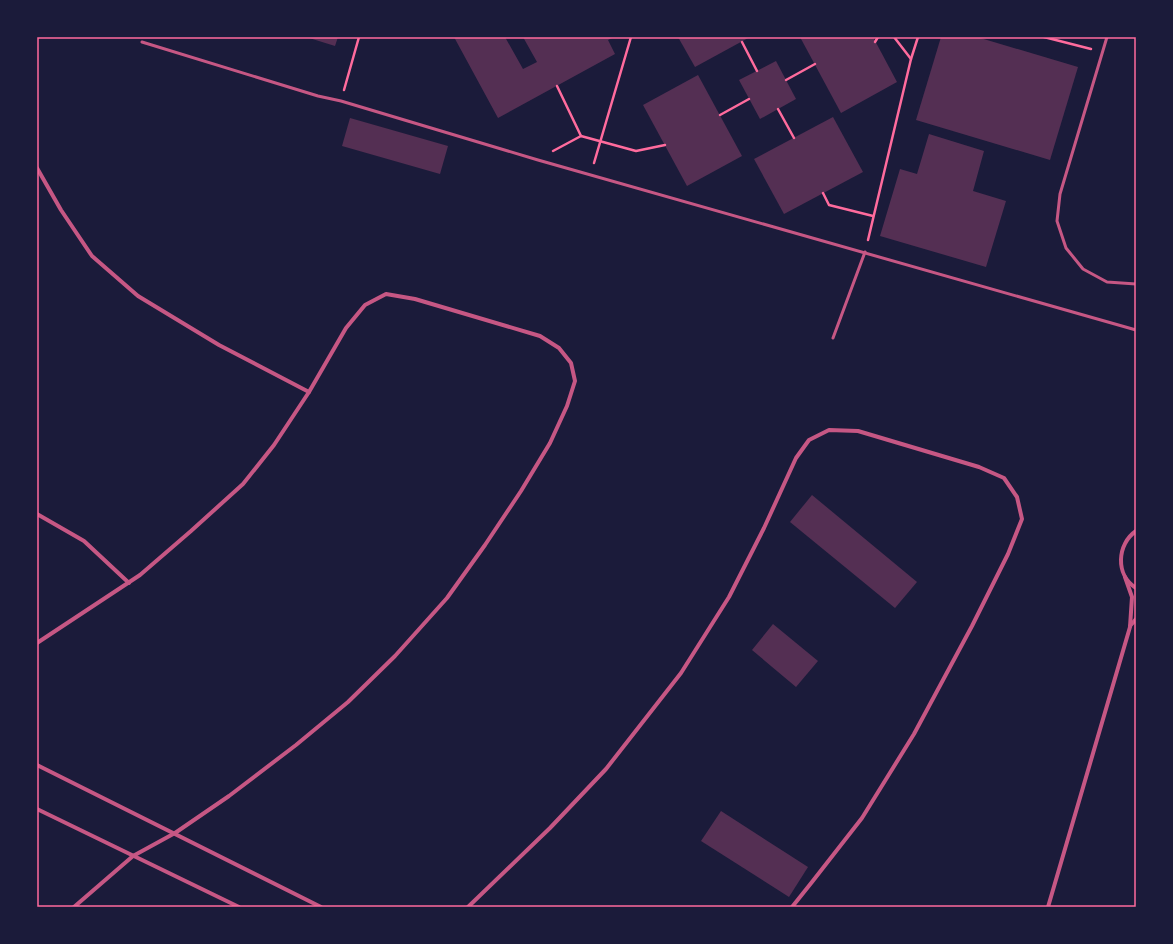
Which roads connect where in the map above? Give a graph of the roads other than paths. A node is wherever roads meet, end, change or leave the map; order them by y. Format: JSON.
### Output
{"nodes":[{"id":1,"x":1107,"y":37,"type":"edge"},
{"id":2,"x":142,"y":42,"type":"dead end"},
{"id":3,"x":37,"y":168,"type":"edge"},
{"id":4,"x":865,"y":252,"type":"junction"},
{"id":5,"x":1136,"y":284,"type":"edge"},
{"id":6,"x":1136,"y":330,"type":"edge"},
{"id":7,"x":833,"y":338,"type":"dead end"},
{"id":8,"x":309,"y":392,"type":"junction"},
{"id":9,"x":37,"y":514,"type":"edge"},
{"id":10,"x":1136,"y":531,"type":"edge"},
{"id":11,"x":1125,"y":577,"type":"junction"},
{"id":12,"x":129,"y":583,"type":"junction"},
{"id":13,"x":1136,"y":588,"type":"edge"},
{"id":14,"x":1136,"y":620,"type":"edge"},
{"id":15,"x":1130,"y":627,"type":"junction"},
{"id":16,"x":37,"y":643,"type":"edge"},
{"id":17,"x":37,"y":765,"type":"edge"},
{"id":18,"x":37,"y":809,"type":"edge"},
{"id":19,"x":175,"y":833,"type":"junction"},
{"id":20,"x":132,"y":856,"type":"junction"},
{"id":21,"x":74,"y":907,"type":"edge"},
{"id":22,"x":239,"y":907,"type":"edge"},
{"id":23,"x":321,"y":907,"type":"edge"},
{"id":24,"x":468,"y":907,"type":"edge"},
{"id":25,"x":792,"y":907,"type":"edge"},
{"id":26,"x":1048,"y":907,"type":"edge"}],
"edges":[{"from":1,"to":5,"type":"lane"},
{"from":2,"to":4,"type":"lane"},
{"from":3,"to":8,"type":"street"},
{"from":4,"to":6,"type":"lane"},
{"from":4,"to":7,"type":"lane"},
{"from":8,"to":12,"type":"street"},
{"from":8,"to":19,"type":"street"},
{"from":9,"to":12,"type":"street"},
{"from":10,"to":11,"type":"street"},
{"from":11,"to":13,"type":"street"},
{"from":11,"to":15,"type":"street"},
{"from":12,"to":16,"type":"street"},
{"from":14,"to":15,"type":"street"},
{"from":15,"to":26,"type":"street"},
{"from":17,"to":19,"type":"street"},
{"from":18,"to":20,"type":"street"},
{"from":19,"to":20,"type":"street"},
{"from":19,"to":23,"type":"street"},
{"from":20,"to":21,"type":"street"},
{"from":20,"to":22,"type":"street"},
{"from":24,"to":25,"type":"street"}]}
